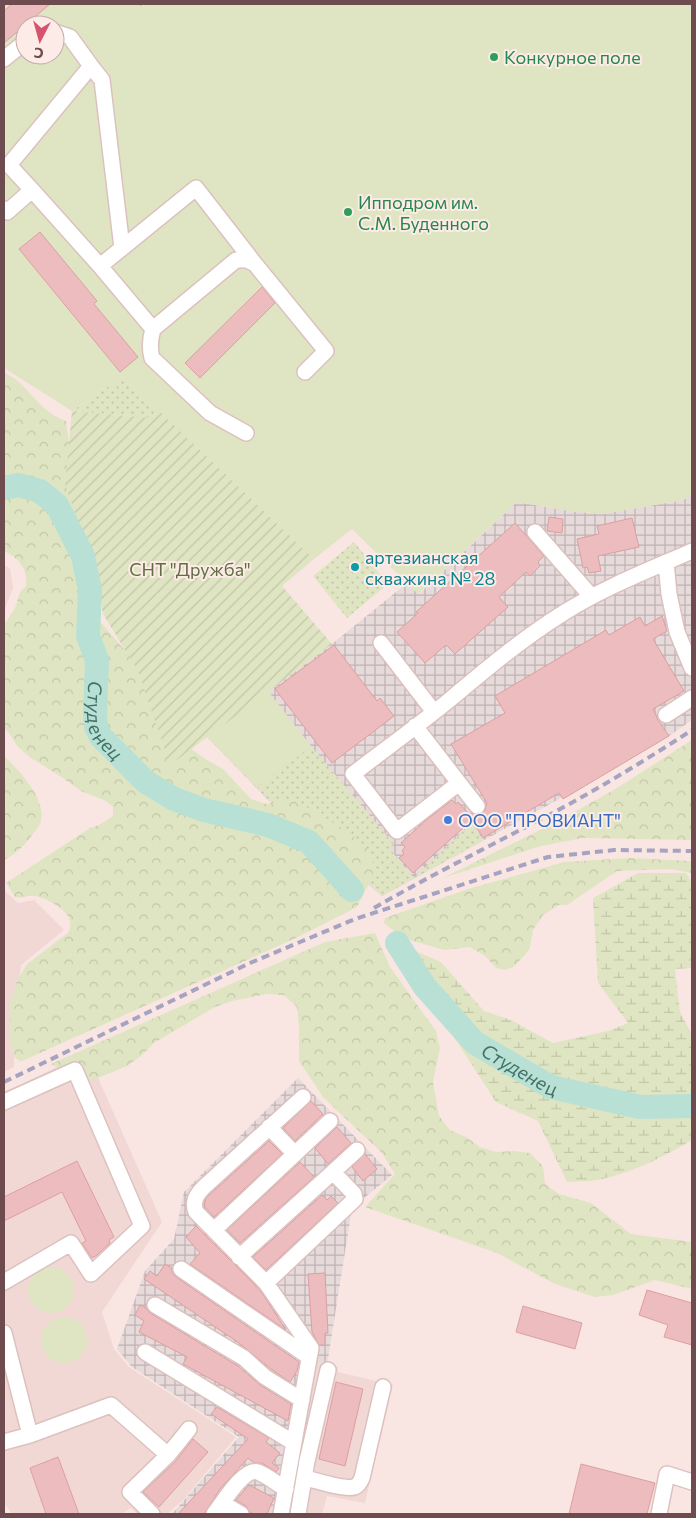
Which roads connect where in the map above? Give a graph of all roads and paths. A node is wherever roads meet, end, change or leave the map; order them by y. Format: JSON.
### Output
{"nodes":[{"id":1,"x":65,"y":35,"type":"edge"},
{"id":2,"x":15,"y":50,"type":"edge"},
{"id":3,"x":4,"y":59,"type":"edge"},
{"id":4,"x":91,"y":66,"type":"junction"},
{"id":5,"x":7,"y":163,"type":"edge"},
{"id":6,"x":32,"y":190,"type":"junction"},
{"id":7,"x":4,"y":209,"type":"edge"},
{"id":8,"x":122,"y":248,"type":"junction"},
{"id":9,"x":255,"y":264,"type":"junction"},
{"id":10,"x":100,"y":266,"type":"junction"},
{"id":11,"x":153,"y":329,"type":"junction"},
{"id":12,"x":305,"y":372,"type":"dead end"},
{"id":13,"x":246,"y":433,"type":"dead end"},
{"id":14,"x":535,"y":532,"type":"dead end"},
{"id":15,"x":692,"y":550,"type":"edge"},
{"id":16,"x":666,"y":562,"type":"junction"},
{"id":17,"x":591,"y":596,"type":"junction"},
{"id":18,"x":381,"y":642,"type":"dead end"},
{"id":19,"x":692,"y":668,"type":"edge"},
{"id":20,"x":692,"y":698,"type":"edge"},
{"id":21,"x":434,"y":712,"type":"junction"},
{"id":22,"x":666,"y":715,"type":"dead end"},
{"id":23,"x":415,"y":726,"type":"junction"},
{"id":24,"x":459,"y":783,"type":"junction"},
{"id":25,"x":477,"y":806,"type":"dead end"},
{"id":26,"x":303,"y":1097,"type":"dead end"},
{"id":27,"x":4,"y":1102,"type":"edge"},
{"id":28,"x":330,"y":1121,"type":"dead end"},
{"id":29,"x":269,"y":1127,"type":"junction"},
{"id":30,"x":357,"y":1150,"type":"dead end"},
{"id":31,"x":295,"y":1154,"type":"junction"},
{"id":32,"x":333,"y":1172,"type":"junction"},
{"id":33,"x":214,"y":1230,"type":"junction"},
{"id":34,"x":239,"y":1257,"type":"junction"},
{"id":35,"x":181,"y":1269,"type":"dead end"},
{"id":36,"x":4,"y":1282,"type":"edge"},
{"id":37,"x":266,"y":1283,"type":"junction"},
{"id":38,"x":155,"y":1305,"type":"dead end"},
{"id":39,"x":4,"y":1333,"type":"edge"},
{"id":40,"x":146,"y":1352,"type":"dead end"},
{"id":41,"x":309,"y":1357,"type":"junction"},
{"id":42,"x":328,"y":1370,"type":"dead end"},
{"id":43,"x":383,"y":1387,"type":"dead end"},
{"id":44,"x":302,"y":1400,"type":"junction"},
{"id":45,"x":189,"y":1429,"type":"dead end"},
{"id":46,"x":30,"y":1435,"type":"junction"},
{"id":47,"x":4,"y":1442,"type":"edge"},
{"id":48,"x":294,"y":1443,"type":"junction"},
{"id":49,"x":168,"y":1454,"type":"junction"},
{"id":50,"x":304,"y":1478,"type":"junction"},
{"id":51,"x":692,"y":1482,"type":"edge"},
{"id":52,"x":286,"y":1489,"type":"junction"},
{"id":53,"x":218,"y":1509,"type":"edge"},
{"id":54,"x":152,"y":1514,"type":"edge"},
{"id":55,"x":241,"y":1514,"type":"edge"},
{"id":56,"x":281,"y":1514,"type":"edge"},
{"id":57,"x":298,"y":1514,"type":"edge"},
{"id":58,"x":659,"y":1514,"type":"edge"}],
"edges":[{"from":1,"to":4,"type":"lane"},
{"from":2,"to":3,"type":"lane"},
{"from":4,"to":5,"type":"lane"},
{"from":4,"to":8,"type":"lane"},
{"from":5,"to":6,"type":"lane"},
{"from":6,"to":7,"type":"lane"},
{"from":6,"to":10,"type":"lane"},
{"from":8,"to":9,"type":"lane"},
{"from":8,"to":10,"type":"lane"},
{"from":9,"to":11,"type":"lane"},
{"from":9,"to":12,"type":"lane"},
{"from":10,"to":11,"type":"lane"},
{"from":11,"to":13,"type":"lane"},
{"from":14,"to":17,"type":"lane"},
{"from":15,"to":16,"type":"lane"},
{"from":16,"to":17,"type":"lane"},
{"from":16,"to":19,"type":"lane"},
{"from":17,"to":21,"type":"lane"},
{"from":18,"to":21,"type":"lane"},
{"from":20,"to":22,"type":"lane"},
{"from":21,"to":23,"type":"lane"},
{"from":23,"to":24,"type":"lane"},
{"from":23,"to":24,"type":"lane"},
{"from":24,"to":25,"type":"lane"},
{"from":26,"to":29,"type":"lane"},
{"from":27,"to":36,"type":"lane"},
{"from":28,"to":31,"type":"lane"},
{"from":29,"to":31,"type":"lane"},
{"from":29,"to":33,"type":"lane"},
{"from":30,"to":32,"type":"lane"},
{"from":31,"to":33,"type":"lane"},
{"from":32,"to":34,"type":"lane"},
{"from":32,"to":37,"type":"lane"},
{"from":33,"to":34,"type":"lane"},
{"from":34,"to":37,"type":"lane"},
{"from":35,"to":41,"type":"lane"},
{"from":37,"to":41,"type":"lane"},
{"from":38,"to":44,"type":"lane"},
{"from":39,"to":46,"type":"lane"},
{"from":40,"to":48,"type":"lane"},
{"from":41,"to":44,"type":"lane"},
{"from":42,"to":50,"type":"lane"},
{"from":43,"to":50,"type":"lane"},
{"from":44,"to":48,"type":"lane"},
{"from":45,"to":49,"type":"lane"},
{"from":46,"to":47,"type":"lane"},
{"from":46,"to":49,"type":"lane"},
{"from":48,"to":52,"type":"lane"},
{"from":49,"to":54,"type":"lane"},
{"from":50,"to":57,"type":"lane"},
{"from":51,"to":58,"type":"lane"},
{"from":52,"to":53,"type":"lane"},
{"from":52,"to":56,"type":"lane"},
{"from":53,"to":55,"type":"lane"}]}
